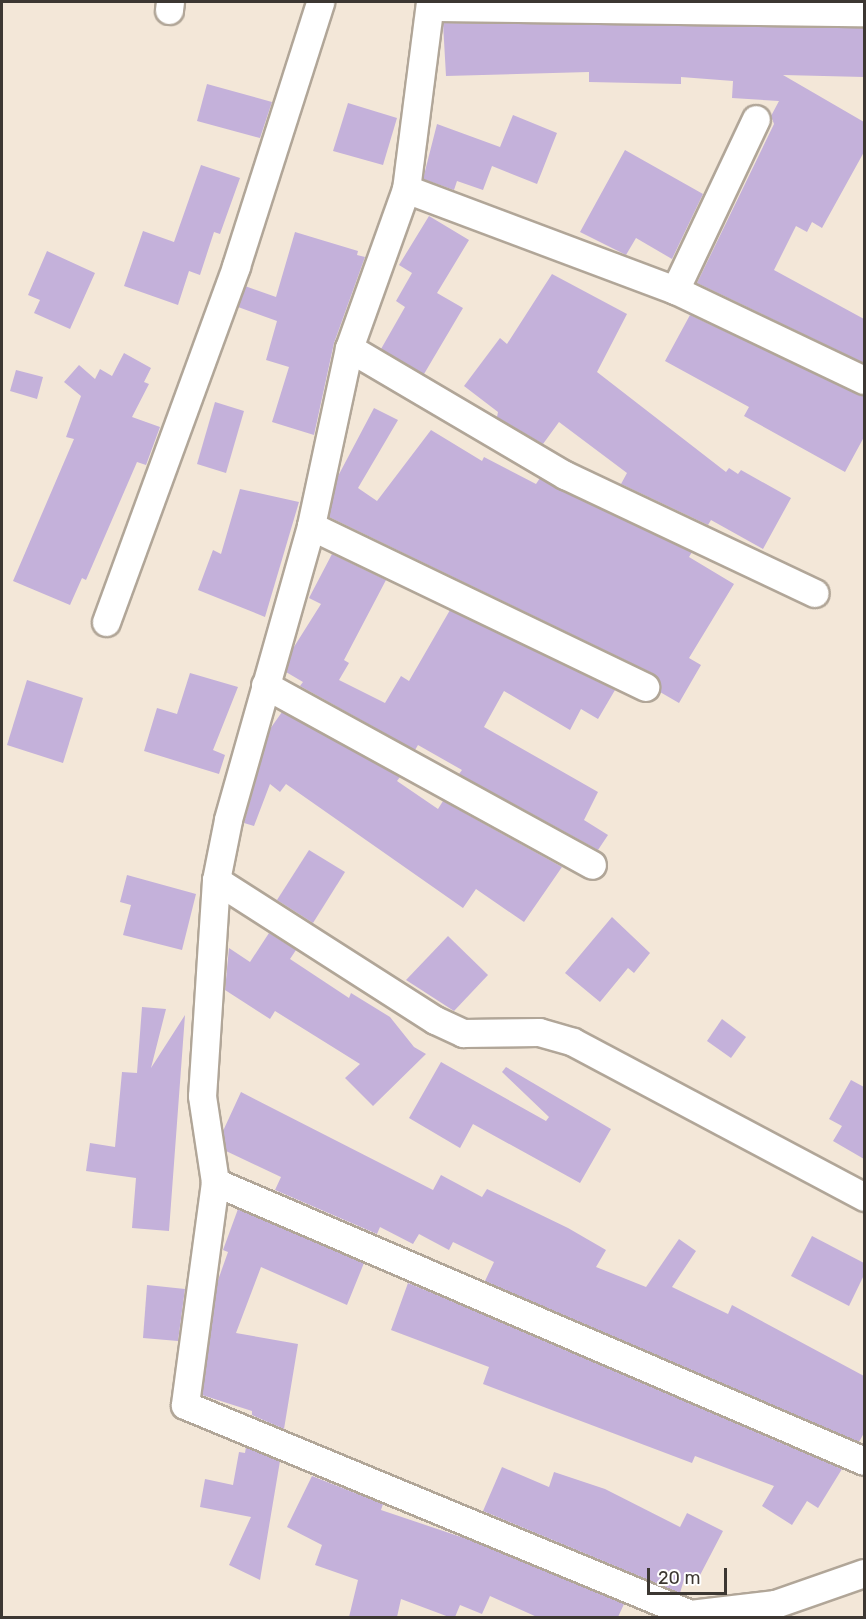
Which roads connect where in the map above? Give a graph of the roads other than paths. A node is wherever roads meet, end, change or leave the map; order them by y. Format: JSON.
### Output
{"nodes":[{"id":1,"x":320,"y":2,"type":"edge"},
{"id":2,"x":431,"y":4,"type":"edge"},
{"id":3,"x":864,"y":12,"type":"edge"},
{"id":4,"x":756,"y":119,"type":"dead end"},
{"id":5,"x":406,"y":189,"type":"junction"},
{"id":6,"x":675,"y":290,"type":"junction"},
{"id":7,"x":349,"y":348,"type":"junction"},
{"id":8,"x":864,"y":380,"type":"edge"},
{"id":9,"x":311,"y":526,"type":"junction"},
{"id":10,"x":815,"y":593,"type":"dead end"},
{"id":11,"x":106,"y":622,"type":"dead end"},
{"id":12,"x":265,"y":685,"type":"junction"},
{"id":13,"x":645,"y":687,"type":"dead end"},
{"id":14,"x":592,"y":865,"type":"dead end"},
{"id":15,"x":216,"y":880,"type":"junction"},
{"id":16,"x":215,"y":1182,"type":"junction"},
{"id":17,"x":864,"y":1197,"type":"edge"},
{"id":18,"x":864,"y":1461,"type":"edge"},
{"id":19,"x":864,"y":1573,"type":"edge"},
{"id":20,"x":766,"y":1611,"type":"edge"},
{"id":21,"x":687,"y":1616,"type":"edge"}],
"edges":[{"from":1,"to":11,"type":"street"},
{"from":2,"to":3,"type":"street"},
{"from":2,"to":5,"type":"street"},
{"from":4,"to":6,"type":"street"},
{"from":5,"to":6,"type":"street"},
{"from":5,"to":7,"type":"street"},
{"from":6,"to":8,"type":"street"},
{"from":7,"to":9,"type":"street"},
{"from":7,"to":10,"type":"street"},
{"from":9,"to":12,"type":"street"},
{"from":9,"to":13,"type":"street"},
{"from":12,"to":14,"type":"street"},
{"from":12,"to":15,"type":"street"},
{"from":15,"to":16,"type":"street"},
{"from":15,"to":17,"type":"street"},
{"from":16,"to":18,"type":"street"},
{"from":16,"to":21,"type":"street"},
{"from":19,"to":20,"type":"street"},
{"from":20,"to":21,"type":"street"}]}
